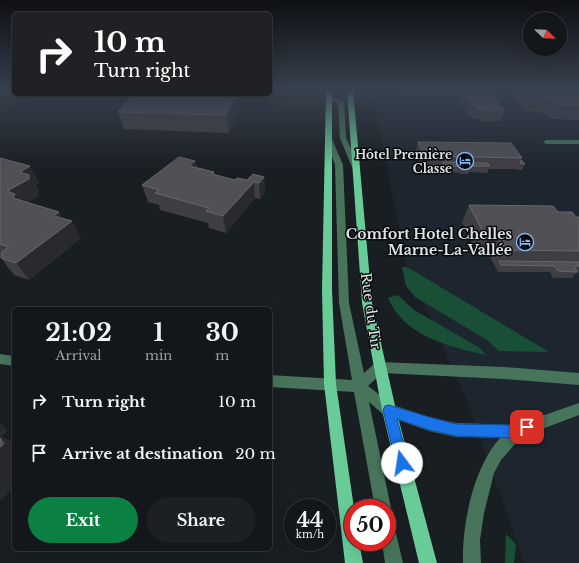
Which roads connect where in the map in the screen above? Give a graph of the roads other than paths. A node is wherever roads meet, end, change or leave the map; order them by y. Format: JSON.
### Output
{"nodes":[{"id":1,"x":329,"y":116,"type":"edge"},
{"id":2,"x":343,"y":116,"type":"edge"},
{"id":3,"x":352,"y":116,"type":"edge"},
{"id":4,"x":329,"y":139,"type":"junction"},
{"id":5,"x":546,"y":142,"type":"dead end"},
{"id":6,"x":579,"y":142,"type":"edge"},
{"id":7,"x":356,"y":167,"type":"junction"},
{"id":8,"x":0,"y":359,"type":"edge"},
{"id":9,"x":12,"y":360,"type":"edge"},
{"id":10,"x":379,"y":367,"type":"junction"},
{"id":11,"x":579,"y":380,"type":"edge"},
{"id":12,"x":272,"y":381,"type":"edge"},
{"id":13,"x":330,"y":384,"type":"junction"},
{"id":14,"x":359,"y":386,"type":"junction"},
{"id":15,"x":579,"y":409,"type":"edge"},
{"id":16,"x":389,"y":410,"type":"junction"},
{"id":17,"x":516,"y":432,"type":"junction"},
{"id":18,"x":381,"y":499,"type":"edge"},
{"id":19,"x":392,"y":551,"type":"edge"},
{"id":20,"x":354,"y":563,"type":"edge"},
{"id":21,"x":394,"y":563,"type":"edge"},
{"id":22,"x":428,"y":563,"type":"edge"},
{"id":23,"x":472,"y":563,"type":"edge"}],
"edges":[{"from":1,"to":4,"type":"main road","name":"Rue du Tir"},
{"from":2,"to":7,"type":"street"},
{"from":3,"to":7,"type":"main road","name":"Rue du Tir"},
{"from":4,"to":13,"type":"main road","name":"Rue du Tir"},
{"from":4,"to":14,"type":"street","name":"Rue du Tir"},
{"from":5,"to":6,"type":"street"},
{"from":7,"to":10,"type":"main road","name":"Rue du Tir"},
{"from":8,"to":9,"type":"street"},
{"from":10,"to":11,"type":"street"},
{"from":10,"to":14,"type":"street"},
{"from":10,"to":16,"type":"main road","name":"Rue du Tir"},
{"from":12,"to":13,"type":"street"},
{"from":13,"to":14,"type":"street"},
{"from":13,"to":20,"type":"main road","name":"Rue du Tir"},
{"from":14,"to":16,"type":"street"},
{"from":14,"to":18,"type":"street","name":"Rue du Tir"},
{"from":15,"to":17,"type":"street"},
{"from":16,"to":17,"type":"street"},
{"from":16,"to":22,"type":"main road","name":"Rue du Tir"},
{"from":17,"to":23,"type":"street"},
{"from":19,"to":21,"type":"street"}]}
